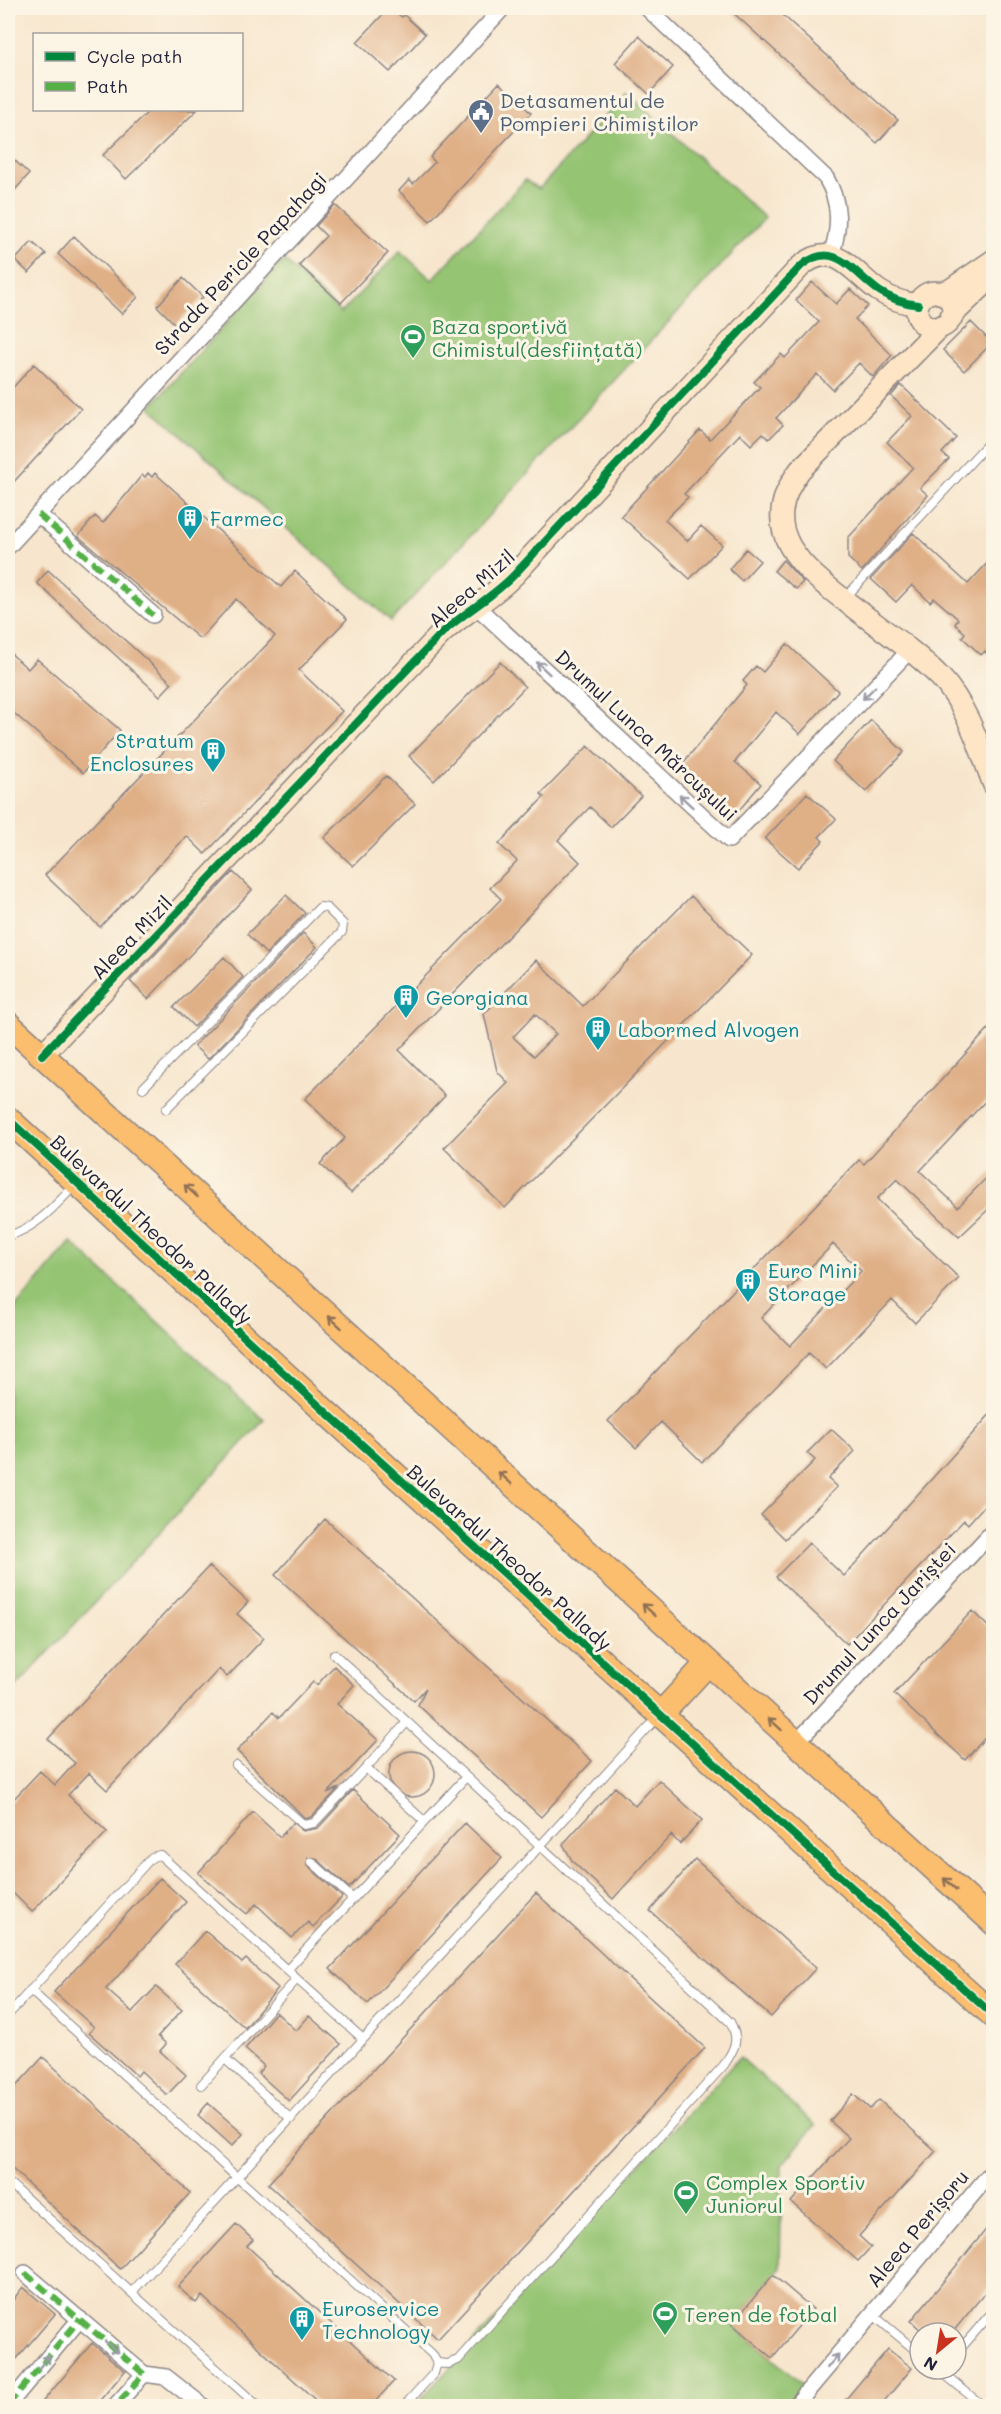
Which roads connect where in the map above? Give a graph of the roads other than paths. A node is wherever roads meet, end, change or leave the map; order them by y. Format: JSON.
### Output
{"nodes":[{"id":1,"x":503,"y":8,"type":"edge"},
{"id":2,"x":647,"y":8,"type":"edge"},
{"id":3,"x":831,"y":256,"type":"junction"},
{"id":4,"x":993,"y":260,"type":"edge"},
{"id":5,"x":993,"y":275,"type":"edge"},
{"id":6,"x":939,"y":293,"type":"junction"},
{"id":7,"x":918,"y":305,"type":"junction"},
{"id":8,"x":946,"y":321,"type":"junction"},
{"id":9,"x":993,"y":437,"type":"edge"},
{"id":10,"x":38,"y":514,"type":"junction"},
{"id":11,"x":8,"y":547,"type":"edge"},
{"id":12,"x":843,"y":600,"type":"junction"},
{"id":13,"x":476,"y":606,"type":"junction"},
{"id":14,"x":153,"y":615,"type":"dead end"},
{"id":15,"x":909,"y":651,"type":"junction"},
{"id":16,"x":992,"y":773,"type":"edge"},
{"id":17,"x":8,"y":1024,"type":"edge"},
{"id":18,"x":42,"y":1055,"type":"junction"},
{"id":19,"x":143,"y":1088,"type":"dead end"},
{"id":20,"x":166,"y":1109,"type":"dead end"},
{"id":21,"x":8,"y":1119,"type":"edge"},
{"id":22,"x":77,"y":1182,"type":"junction"},
{"id":23,"x":8,"y":1236,"type":"edge"},
{"id":24,"x":993,"y":1530,"type":"edge"},
{"id":25,"x":334,"y":1654,"type":"dead end"},
{"id":26,"x":708,"y":1664,"type":"junction"},
{"id":27,"x":660,"y":1715,"type":"junction"},
{"id":28,"x":407,"y":1722,"type":"junction"},
{"id":29,"x":796,"y":1743,"type":"junction"},
{"id":30,"x":236,"y":1765,"type":"dead end"},
{"id":31,"x":366,"y":1768,"type":"junction"},
{"id":32,"x":466,"y":1777,"type":"junction"},
{"id":33,"x":424,"y":1821,"type":"junction"},
{"id":34,"x":540,"y":1845,"type":"junction"},
{"id":35,"x":312,"y":1862,"type":"dead end"},
{"id":36,"x":352,"y":1899,"type":"junction"},
{"id":37,"x":993,"y":1923,"type":"edge"},
{"id":38,"x":287,"y":1970,"type":"junction"},
{"id":39,"x":297,"y":1979,"type":"junction"},
{"id":40,"x":30,"y":1990,"type":"junction"},
{"id":41,"x":8,"y":2015,"type":"edge"},
{"id":42,"x":993,"y":2016,"type":"edge"},
{"id":43,"x":363,"y":2040,"type":"junction"},
{"id":44,"x":225,"y":2059,"type":"junction"},
{"id":45,"x":201,"y":2085,"type":"dead end"},
{"id":46,"x":291,"y":2119,"type":"junction"},
{"id":47,"x":993,"y":2169,"type":"edge"},
{"id":48,"x":238,"y":2177,"type":"junction"},
{"id":49,"x":8,"y":2182,"type":"edge"},
{"id":50,"x":25,"y":2273,"type":"dead end"},
{"id":51,"x":132,"y":2292,"type":"junction"},
{"id":52,"x":872,"y":2314,"type":"junction"},
{"id":53,"x":992,"y":2315,"type":"edge"},
{"id":54,"x":80,"y":2319,"type":"junction"},
{"id":55,"x":968,"y":2341,"type":"edge"},
{"id":56,"x":908,"y":2344,"type":"edge"},
{"id":57,"x":437,"y":2363,"type":"junction"},
{"id":58,"x":144,"y":2374,"type":"junction"},
{"id":59,"x":954,"y":2381,"type":"edge"},
{"id":60,"x":8,"y":2405,"type":"edge"},
{"id":61,"x":115,"y":2406,"type":"edge"},
{"id":62,"x":204,"y":2406,"type":"edge"},
{"id":63,"x":258,"y":2406,"type":"edge"},
{"id":64,"x":404,"y":2406,"type":"edge"},
{"id":65,"x":795,"y":2406,"type":"edge"},
{"id":66,"x":983,"y":2406,"type":"edge"}],
"edges":[{"from":1,"to":10,"type":"street","name":"Strada Pericle Papahagi"},
{"from":2,"to":3,"type":"street"},
{"from":3,"to":7,"type":"street"},
{"from":3,"to":13,"type":"street","name":"Aleea Mizil"},
{"from":4,"to":6,"type":"street"},
{"from":5,"to":8,"type":"street"},
{"from":6,"to":7,"type":"street"},
{"from":6,"to":8,"type":"street"},
{"from":7,"to":8,"type":"street"},
{"from":8,"to":12,"type":"street"},
{"from":9,"to":12,"type":"lane"},
{"from":10,"to":11,"type":"street","name":"Strada Pericle Papahagi"},
{"from":10,"to":14,"type":"street"},
{"from":12,"to":15,"type":"street"},
{"from":15,"to":13,"type":"street","name":"Drumul Lunca Mărcușului","one_way":true},
{"from":13,"to":18,"type":"street","name":"Aleea Mizil"},
{"from":15,"to":16,"type":"street"},
{"from":17,"to":18,"type":"main road"},
{"from":26,"to":18,"type":"main road","one_way":true},
{"from":19,"to":20,"type":"lane"},
{"from":21,"to":22,"type":"main road","name":"Bulevardul Theodor Pallady"},
{"from":22,"to":23,"type":"lane"},
{"from":22,"to":27,"type":"main road","name":"Bulevardul Theodor Pallady"},
{"from":24,"to":29,"type":"street","name":"Drumul Lunca Jariștei"},
{"from":25,"to":28,"type":"lane"},
{"from":26,"to":27,"type":"main road"},
{"from":29,"to":26,"type":"main road","one_way":true},
{"from":27,"to":34,"type":"lane"},
{"from":27,"to":42,"type":"main road","name":"Bulevardul Theodor Pallady"},
{"from":28,"to":31,"type":"lane"},
{"from":28,"to":32,"type":"lane"},
{"from":37,"to":29,"type":"main road","one_way":true},
{"from":30,"to":31,"type":"lane"},
{"from":31,"to":33,"type":"lane"},
{"from":32,"to":33,"type":"lane"},
{"from":32,"to":34,"type":"lane"},
{"from":33,"to":36,"type":"lane"},
{"from":34,"to":43,"type":"lane"},
{"from":34,"to":57,"type":"lane"},
{"from":35,"to":36,"type":"lane"},
{"from":36,"to":38,"type":"lane"},
{"from":38,"to":39,"type":"lane"},
{"from":38,"to":40,"type":"lane"},
{"from":39,"to":43,"type":"lane"},
{"from":39,"to":44,"type":"lane"},
{"from":40,"to":41,"type":"lane"},
{"from":40,"to":48,"type":"lane"},
{"from":43,"to":46,"type":"lane"},
{"from":44,"to":45,"type":"lane"},
{"from":44,"to":46,"type":"lane"},
{"from":46,"to":48,"type":"lane"},
{"from":47,"to":52,"type":"street","name":"Aleea Perișoru"},
{"from":48,"to":51,"type":"lane"},
{"from":48,"to":57,"type":"lane"},
{"from":49,"to":51,"type":"lane"},
{"from":50,"to":54,"type":"street"},
{"from":51,"to":63,"type":"lane"},
{"from":52,"to":56,"type":"lane","name":"Aleea Perișoru"},
{"from":65,"to":52,"type":"street","name":"Aleea Perișoru","one_way":true},
{"from":53,"to":55,"type":"lane"},
{"from":54,"to":58,"type":"street","one_way":true},
{"from":60,"to":54,"type":"street","one_way":true},
{"from":57,"to":64,"type":"lane"},
{"from":58,"to":61,"type":"street"},
{"from":58,"to":62,"type":"street"},
{"from":59,"to":66,"type":"lane"}]}
